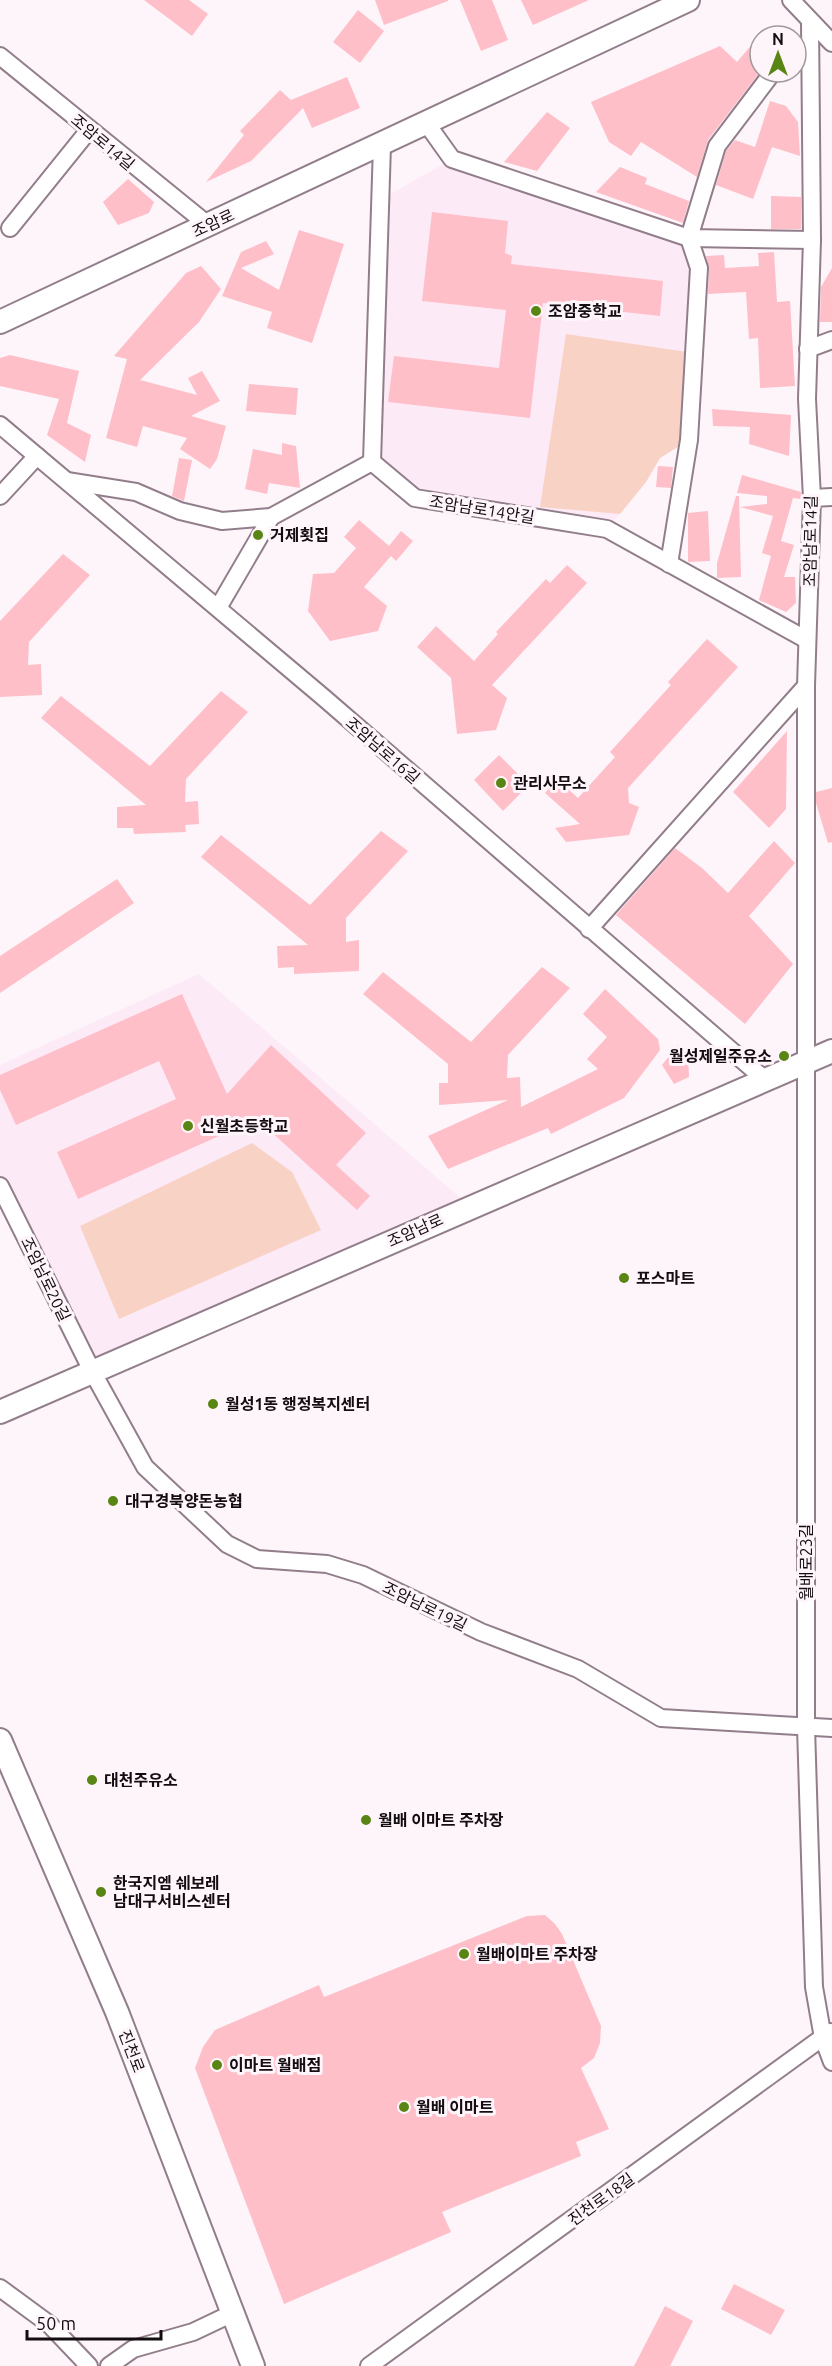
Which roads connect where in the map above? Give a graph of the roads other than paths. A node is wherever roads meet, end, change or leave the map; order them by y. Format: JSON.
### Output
{"nodes":[{"id":1,"x":688,"y":0,"type":"edge"},
{"id":2,"x":791,"y":0,"type":"edge"},
{"id":3,"x":810,"y":22,"type":"junction"},
{"id":4,"x":808,"y":25,"type":"edge"},
{"id":5,"x":832,"y":44,"type":"edge"},
{"id":6,"x":3,"y":64,"type":"edge"},
{"id":7,"x":763,"y":84,"type":"edge"},
{"id":8,"x":427,"y":124,"type":"junction"},
{"id":9,"x":89,"y":130,"type":"junction"},
{"id":10,"x":382,"y":145,"type":"junction"},
{"id":11,"x":208,"y":225,"type":"junction"},
{"id":12,"x":10,"y":228,"type":"dead end"},
{"id":13,"x":689,"y":237,"type":"junction"},
{"id":14,"x":812,"y":240,"type":"junction"},
{"id":15,"x":0,"y":322,"type":"edge"},
{"id":16,"x":832,"y":340,"type":"edge"},
{"id":17,"x":808,"y":349,"type":"junction"},
{"id":18,"x":0,"y":425,"type":"edge"},
{"id":19,"x":37,"y":456,"type":"junction"},
{"id":20,"x":372,"y":462,"type":"junction"},
{"id":21,"x":66,"y":480,"type":"junction"},
{"id":22,"x":0,"y":496,"type":"edge"},
{"id":23,"x":832,"y":497,"type":"edge"},
{"id":24,"x":812,"y":498,"type":"junction"},
{"id":25,"x":271,"y":517,"type":"junction"},
{"id":26,"x":669,"y":564,"type":"junction"},
{"id":27,"x":218,"y":608,"type":"junction"},
{"id":28,"x":807,"y":640,"type":"junction"},
{"id":29,"x":806,"y":686,"type":"junction"},
{"id":30,"x":589,"y":929,"type":"junction"},
{"id":31,"x":832,"y":1051,"type":"edge"},
{"id":32,"x":807,"y":1059,"type":"junction"},
{"id":33,"x":763,"y":1078,"type":"junction"},
{"id":34,"x":0,"y":1186,"type":"edge"},
{"id":35,"x":92,"y":1371,"type":"junction"},
{"id":36,"x":0,"y":1412,"type":"edge"},
{"id":37,"x":806,"y":1728,"type":"junction"},
{"id":38,"x":832,"y":1728,"type":"edge"},
{"id":39,"x":1,"y":1747,"type":"edge"},
{"id":40,"x":828,"y":2034,"type":"edge"},
{"id":41,"x":832,"y":2062,"type":"edge"},
{"id":42,"x":0,"y":2288,"type":"edge"},
{"id":43,"x":233,"y":2313,"type":"junction"},
{"id":44,"x":89,"y":2366,"type":"edge"},
{"id":45,"x":109,"y":2366,"type":"edge"},
{"id":46,"x":253,"y":2366,"type":"edge"},
{"id":47,"x":369,"y":2366,"type":"edge"}],
"edges":[{"from":1,"to":8,"type":"main road","name":"조암로"},
{"from":2,"to":3,"type":"street"},
{"from":3,"to":4,"type":"street"},
{"from":3,"to":5,"type":"street"},
{"from":3,"to":14,"type":"street","name":"조암남로14길"},
{"from":6,"to":9,"type":"street","name":"조암로14길"},
{"from":7,"to":13,"type":"street"},
{"from":8,"to":10,"type":"main road","name":"조암로"},
{"from":8,"to":13,"type":"street"},
{"from":9,"to":11,"type":"street","name":"조암로14길"},
{"from":9,"to":12,"type":"street"},
{"from":10,"to":11,"type":"main road","name":"조암로"},
{"from":10,"to":20,"type":"street"},
{"from":11,"to":15,"type":"main road","name":"조암로"},
{"from":13,"to":14,"type":"street"},
{"from":13,"to":26,"type":"street"},
{"from":14,"to":17,"type":"street","name":"조암남로14길"},
{"from":16,"to":17,"type":"street"},
{"from":17,"to":24,"type":"street","name":"조암남로14길"},
{"from":18,"to":19,"type":"street","name":"조암남로16길"},
{"from":19,"to":21,"type":"street","name":"조암남로16길"},
{"from":19,"to":22,"type":"street"},
{"from":20,"to":25,"type":"street"},
{"from":20,"to":26,"type":"street","name":"조암남로14안길"},
{"from":21,"to":25,"type":"street"},
{"from":21,"to":27,"type":"street","name":"조암남로16길"},
{"from":23,"to":24,"type":"street"},
{"from":24,"to":28,"type":"street","name":"조암남로14길"},
{"from":25,"to":27,"type":"street"},
{"from":26,"to":28,"type":"street","name":"조암남로14안길"},
{"from":27,"to":30,"type":"street","name":"조암남로16길"},
{"from":28,"to":29,"type":"street","name":"조암남로14길"},
{"from":29,"to":30,"type":"street"},
{"from":29,"to":32,"type":"street","name":"조암남로14길"},
{"from":30,"to":33,"type":"street","name":"조암남로16길"},
{"from":31,"to":32,"type":"main road","name":"조암남로"},
{"from":32,"to":33,"type":"main road","name":"조암남로"},
{"from":32,"to":37,"type":"street","name":"월배로23길"},
{"from":33,"to":35,"type":"main road","name":"조암남로"},
{"from":34,"to":35,"type":"street","name":"조암남로20길"},
{"from":35,"to":36,"type":"main road","name":"조암남로"},
{"from":35,"to":37,"type":"street","name":"조암남로19길"},
{"from":37,"to":38,"type":"street","name":"조암남로19길"},
{"from":37,"to":40,"type":"street","name":"월배로23길"},
{"from":39,"to":43,"type":"main road","name":"진천로"},
{"from":40,"to":41,"type":"street","name":"월배로23길"},
{"from":40,"to":47,"type":"street","name":"진천로18길"},
{"from":42,"to":44,"type":"street"},
{"from":43,"to":45,"type":"street"},
{"from":43,"to":46,"type":"main road","name":"진천로"}]}
